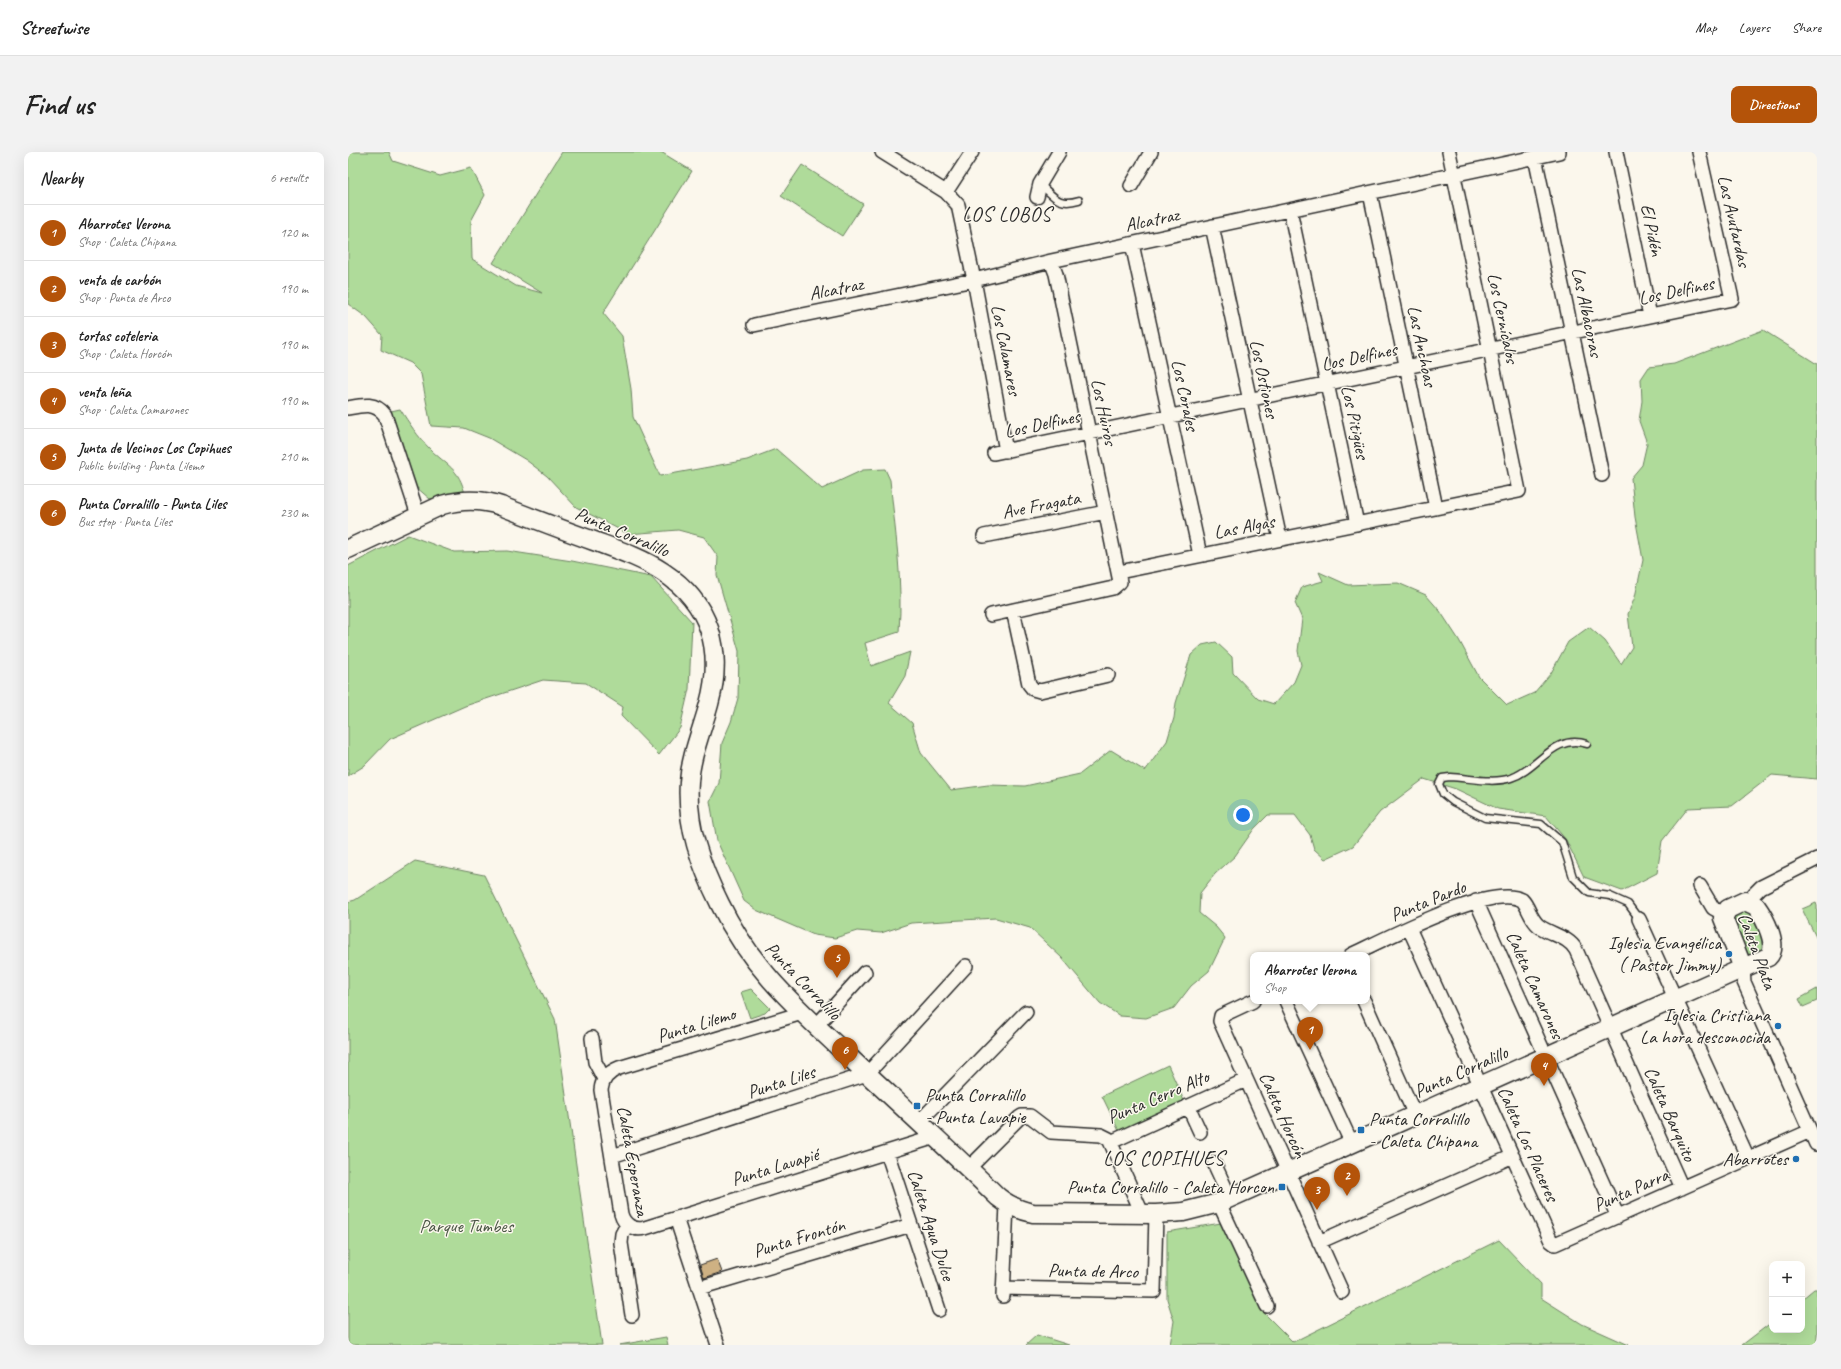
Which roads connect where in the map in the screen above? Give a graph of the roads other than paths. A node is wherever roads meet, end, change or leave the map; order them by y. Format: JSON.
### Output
{"nodes":[{"id":1,"x":882,"y":152,"type":"edge"},
{"id":2,"x":972,"y":152,"type":"edge"},
{"id":3,"x":1059,"y":152,"type":"edge"},
{"id":4,"x":1151,"y":152,"type":"edge"},
{"id":5,"x":1449,"y":152,"type":"edge"},
{"id":6,"x":1559,"y":152,"type":"edge"},
{"id":7,"x":1616,"y":152,"type":"edge"},
{"id":8,"x":1699,"y":152,"type":"edge"},
{"id":9,"x":1536,"y":157,"type":"junction"},
{"id":10,"x":1454,"y":174,"type":"junction"},
{"id":11,"x":1040,"y":184,"type":"junction"},
{"id":12,"x":1131,"y":186,"type":"dead end"},
{"id":13,"x":946,"y":192,"type":"junction"},
{"id":14,"x":1370,"y":193,"type":"junction"},
{"id":15,"x":1037,"y":198,"type":"dead end"},
{"id":16,"x":1080,"y":200,"type":"dead end"},
{"id":17,"x":1290,"y":210,"type":"junction"},
{"id":18,"x":1212,"y":226,"type":"junction"},
{"id":19,"x":1132,"y":244,"type":"junction"},
{"id":20,"x":1051,"y":261,"type":"junction"},
{"id":21,"x":974,"y":280,"type":"junction"},
{"id":22,"x":1732,"y":299,"type":"joint"},
{"id":23,"x":1650,"y":316,"type":"junction"},
{"id":24,"x":754,"y":325,"type":"dead end"},
{"id":25,"x":1572,"y":332,"type":"junction"},
{"id":26,"x":1490,"y":349,"type":"junction"},
{"id":27,"x":1406,"y":367,"type":"junction"},
{"id":28,"x":1327,"y":383,"type":"junction"},
{"id":29,"x":1250,"y":400,"type":"junction"},
{"id":30,"x":348,"y":408,"type":"edge"},
{"id":31,"x":1170,"y":416,"type":"junction"},
{"id":32,"x":1089,"y":433,"type":"junction"},
{"id":33,"x":1000,"y":452,"type":"joint"},
{"id":34,"x":1602,"y":475,"type":"dead end"},
{"id":35,"x":1519,"y":491,"type":"joint"},
{"id":36,"x":1436,"y":508,"type":"junction"},
{"id":37,"x":1106,"y":512,"type":"junction"},
{"id":38,"x":418,"y":515,"type":"junction"},
{"id":39,"x":1357,"y":524,"type":"junction"},
{"id":40,"x":984,"y":536,"type":"dead end"},
{"id":41,"x":1280,"y":539,"type":"junction"},
{"id":42,"x":349,"y":547,"type":"edge"},
{"id":43,"x":1200,"y":555,"type":"junction"},
{"id":44,"x":1119,"y":572,"type":"junction"},
{"id":45,"x":1013,"y":610,"type":"junction"},
{"id":46,"x":991,"y":615,"type":"dead end"},
{"id":47,"x":1108,"y":675,"type":"dead end"},
{"id":48,"x":1587,"y":744,"type":"dead end"},
{"id":49,"x":1817,"y":859,"type":"edge"},
{"id":50,"x":1700,"y":886,"type":"dead end"},
{"id":51,"x":1522,"y":900,"type":"joint"},
{"id":52,"x":1476,"y":901,"type":"junction"},
{"id":53,"x":1752,"y":903,"type":"junction"},
{"id":54,"x":1724,"y":914,"type":"junction"},
{"id":55,"x":1639,"y":919,"type":"joint"},
{"id":56,"x":1409,"y":928,"type":"junction"},
{"id":57,"x":1357,"y":952,"type":"edge"},
{"id":58,"x":1772,"y":952,"type":"joint"},
{"id":59,"x":966,"y":966,"type":"dead end"},
{"id":60,"x":1743,"y":968,"type":"junction"},
{"id":61,"x":865,"y":972,"type":"dead end"},
{"id":62,"x":1675,"y":999,"type":"junction"},
{"id":63,"x":1250,"y":1002,"type":"edge"},
{"id":64,"x":1287,"y":1004,"type":"edge"},
{"id":65,"x":1365,"y":1004,"type":"edge"},
{"id":66,"x":1026,"y":1012,"type":"dead end"},
{"id":67,"x":802,"y":1013,"type":"junction"},
{"id":68,"x":816,"y":1026,"type":"junction"},
{"id":69,"x":1610,"y":1028,"type":"junction"},
{"id":70,"x":592,"y":1038,"type":"dead end"},
{"id":71,"x":1546,"y":1057,"type":"junction"},
{"id":72,"x":867,"y":1074,"type":"junction"},
{"id":73,"x":604,"y":1079,"type":"junction"},
{"id":74,"x":1246,"y":1080,"type":"junction"},
{"id":75,"x":1481,"y":1086,"type":"junction"},
{"id":76,"x":1188,"y":1106,"type":"junction"},
{"id":77,"x":1415,"y":1115,"type":"junction"},
{"id":78,"x":919,"y":1122,"type":"junction"},
{"id":79,"x":1810,"y":1130,"type":"junction"},
{"id":80,"x":1200,"y":1132,"type":"dead end"},
{"id":81,"x":935,"y":1137,"type":"junction"},
{"id":82,"x":1111,"y":1142,"type":"junction"},
{"id":83,"x":1352,"y":1144,"type":"junction"},
{"id":84,"x":1816,"y":1144,"type":"edge"},
{"id":85,"x":887,"y":1152,"type":"junction"},
{"id":86,"x":612,"y":1156,"type":"junction"},
{"id":87,"x":1513,"y":1156,"type":"junction"},
{"id":88,"x":1748,"y":1158,"type":"junction"},
{"id":89,"x":1214,"y":1162,"type":"dead end"},
{"id":90,"x":969,"y":1168,"type":"junction"},
{"id":91,"x":1288,"y":1172,"type":"junction"},
{"id":92,"x":1682,"y":1188,"type":"junction"},
{"id":93,"x":1224,"y":1201,"type":"junction"},
{"id":94,"x":1007,"y":1204,"type":"junction"},
{"id":95,"x":1149,"y":1213,"type":"junction"},
{"id":96,"x":1618,"y":1217,"type":"junction"},
{"id":97,"x":676,"y":1218,"type":"junction"},
{"id":98,"x":627,"y":1225,"type":"junction"},
{"id":99,"x":911,"y":1225,"type":"junction"},
{"id":100,"x":1319,"y":1242,"type":"junction"},
{"id":101,"x":1555,"y":1244,"type":"joint"},
{"id":102,"x":699,"y":1288,"type":"junction"},
{"id":103,"x":1342,"y":1292,"type":"dead end"},
{"id":104,"x":1267,"y":1306,"type":"dead end"},
{"id":105,"x":939,"y":1310,"type":"dead end"},
{"id":106,"x":632,"y":1315,"type":"dead end"},
{"id":107,"x":718,"y":1345,"type":"edge"}],
"edges":[{"from":1,"to":13,"type":"street","name":"Los Calamares"},
{"from":2,"to":13,"type":"street"},
{"from":3,"to":11,"type":"street"},
{"from":4,"to":12,"type":"street"},
{"from":5,"to":10,"type":"street","name":"Los Cernícalos"},
{"from":6,"to":9,"type":"street","name":"Alcatraz"},
{"from":7,"to":23,"type":"street","name":"El Pidén"},
{"from":8,"to":22,"type":"street","name":"Las Avutardas"},
{"from":9,"to":10,"type":"street","name":"Alcatraz"},
{"from":9,"to":25,"type":"street","name":"Las Albacoras"},
{"from":10,"to":14,"type":"street","name":"Alcatraz"},
{"from":10,"to":26,"type":"street","name":"Los Cernícalos"},
{"from":11,"to":15,"type":"street"},
{"from":11,"to":16,"type":"lane"},
{"from":13,"to":21,"type":"street","name":"Los Calamares"},
{"from":14,"to":17,"type":"street","name":"Alcatraz"},
{"from":14,"to":27,"type":"street","name":"Las Anchoas"},
{"from":17,"to":18,"type":"street","name":"Alcatraz"},
{"from":17,"to":28,"type":"street","name":"Los Pitigües"},
{"from":18,"to":19,"type":"street","name":"Alcatraz"},
{"from":18,"to":29,"type":"street","name":"Los Ostiones"},
{"from":19,"to":20,"type":"street","name":"Alcatraz"},
{"from":19,"to":31,"type":"street","name":"Los Corales"},
{"from":20,"to":21,"type":"street","name":"Alcatraz"},
{"from":20,"to":32,"type":"street","name":"Los Huiros"},
{"from":21,"to":24,"type":"street","name":"Alcatraz"},
{"from":21,"to":33,"type":"street","name":"Los Calamares"},
{"from":22,"to":23,"type":"street","name":"Los Delfines"},
{"from":23,"to":25,"type":"street","name":"Los Delfines"},
{"from":25,"to":26,"type":"street","name":"Los Delfines"},
{"from":25,"to":34,"type":"street","name":"Las Albacoras"},
{"from":26,"to":27,"type":"street","name":"Los Delfines"},
{"from":26,"to":35,"type":"street","name":"Los Cernícalos"},
{"from":27,"to":28,"type":"street","name":"Los Delfines"},
{"from":27,"to":36,"type":"street","name":"Las Anchoas"},
{"from":28,"to":29,"type":"street","name":"Los Delfines"},
{"from":28,"to":39,"type":"street","name":"Los Pitigües"},
{"from":29,"to":31,"type":"street","name":"Los Delfines"},
{"from":29,"to":41,"type":"street","name":"Los Ostiones"},
{"from":30,"to":38,"type":"street"},
{"from":31,"to":32,"type":"street","name":"Los Delfines"},
{"from":31,"to":43,"type":"street","name":"Los Corales"},
{"from":32,"to":33,"type":"street","name":"Los Delfines"},
{"from":32,"to":37,"type":"street","name":"Los Huiros"},
{"from":35,"to":36,"type":"street","name":"Las Algas"},
{"from":36,"to":39,"type":"street","name":"Las Algas"},
{"from":37,"to":40,"type":"street","name":"Ave Fragata"},
{"from":37,"to":44,"type":"street","name":"Los Huiros"},
{"from":38,"to":42,"type":"street","name":"Punta Corralillo"},
{"from":38,"to":67,"type":"street","name":"Punta Corralillo"},
{"from":39,"to":41,"type":"street","name":"Las Algas"},
{"from":41,"to":43,"type":"street","name":"Las Algas"},
{"from":43,"to":44,"type":"street","name":"Las Algas"},
{"from":44,"to":45,"type":"street"},
{"from":45,"to":46,"type":"street"},
{"from":45,"to":47,"type":"street"},
{"from":48,"to":55,"type":"lane"},
{"from":49,"to":53,"type":"street"},
{"from":50,"to":54,"type":"street","name":"Caleta Plata"},
{"from":51,"to":52,"type":"street","name":"Punta Pardo"},
{"from":51,"to":69,"type":"street","name":"Caleta Barquito"},
{"from":52,"to":56,"type":"street","name":"Punta Pardo"},
{"from":52,"to":71,"type":"street","name":"Caleta Camarones"},
{"from":53,"to":54,"type":"street"},
{"from":53,"to":58,"type":"street","name":"Caleta Plata"},
{"from":54,"to":60,"type":"street","name":"Caleta Plata"},
{"from":55,"to":62,"type":"street"},
{"from":56,"to":57,"type":"street","name":"Punta Pardo"},
{"from":56,"to":75,"type":"street","name":"Caleta Los Placeres"},
{"from":58,"to":60,"type":"street","name":"Punta Corralillo"},
{"from":59,"to":72,"type":"street","name":"Punta Liles"},
{"from":60,"to":62,"type":"street","name":"Punta Corralillo"},
{"from":60,"to":79,"type":"street","name":"Caleta Plata"},
{"from":61,"to":68,"type":"street"},
{"from":62,"to":69,"type":"street","name":"Punta Corralillo"},
{"from":62,"to":88,"type":"street"},
{"from":63,"to":74,"type":"street","name":"Caleta Horcón"},
{"from":64,"to":83,"type":"street"},
{"from":65,"to":77,"type":"street"},
{"from":66,"to":78,"type":"street"},
{"from":67,"to":68,"type":"street","name":"Punta Corralillo"},
{"from":67,"to":73,"type":"street","name":"Punta Lilemo"},
{"from":68,"to":72,"type":"street","name":"Punta Corralillo"},
{"from":69,"to":71,"type":"street","name":"Punta Corralillo"},
{"from":69,"to":92,"type":"street","name":"Caleta Barquito"},
{"from":70,"to":73,"type":"street"},
{"from":71,"to":75,"type":"street","name":"Punta Corralillo"},
{"from":71,"to":96,"type":"street","name":"Caleta Camarones"},
{"from":72,"to":78,"type":"street","name":"Punta Corralillo"},
{"from":72,"to":86,"type":"street","name":"Punta Liles"},
{"from":73,"to":86,"type":"street","name":"Caleta Esperanza"},
{"from":74,"to":76,"type":"street","name":"Punta Cerro Alto"},
{"from":74,"to":91,"type":"street","name":"Caleta Horcón"},
{"from":75,"to":77,"type":"street","name":"Punta Corralillo"},
{"from":75,"to":87,"type":"street","name":"Caleta Los Placeres"},
{"from":76,"to":80,"type":"street"},
{"from":76,"to":82,"type":"street","name":"Punta Cerro Alto"},
{"from":77,"to":83,"type":"street","name":"Punta Corralillo"},
{"from":78,"to":81,"type":"street","name":"Punta Corralillo"},
{"from":79,"to":84,"type":"street","name":"Caleta Plata"},
{"from":79,"to":88,"type":"street","name":"Punta Parra"},
{"from":81,"to":85,"type":"street","name":"Punta Lavapié"},
{"from":81,"to":90,"type":"street","name":"Punta Corralillo"},
{"from":82,"to":90,"type":"street","name":"Punta Cerro Alto"},
{"from":82,"to":95,"type":"street"},
{"from":83,"to":91,"type":"street","name":"Punta Corralillo"},
{"from":85,"to":97,"type":"street","name":"Punta Lavapié"},
{"from":85,"to":99,"type":"street","name":"Caleta Agua Dulce"},
{"from":86,"to":98,"type":"street","name":"Caleta Esperanza"},
{"from":87,"to":100,"type":"street"},
{"from":87,"to":101,"type":"street","name":"Caleta Los Placeres"},
{"from":88,"to":92,"type":"street","name":"Punta Parra"},
{"from":89,"to":93,"type":"street"},
{"from":90,"to":94,"type":"street","name":"Punta Corralillo"},
{"from":91,"to":93,"type":"street","name":"Punta Corralillo"},
{"from":91,"to":100,"type":"street","name":"Caleta Horcón"},
{"from":92,"to":96,"type":"street","name":"Punta Parra"},
{"from":93,"to":95,"type":"street","name":"Punta Corralillo"},
{"from":93,"to":104,"type":"street"},
{"from":94,"to":95,"type":"street","name":"Punta Corralillo"},
{"from":94,"to":95,"type":"street","name":"Punta de Arco"},
{"from":96,"to":101,"type":"street","name":"Punta Parra"},
{"from":97,"to":98,"type":"street","name":"Punta Lavapié"},
{"from":97,"to":102,"type":"street"},
{"from":98,"to":106,"type":"street","name":"Caleta Esperanza"},
{"from":99,"to":102,"type":"street","name":"Punta Frontón"},
{"from":99,"to":105,"type":"street","name":"Caleta Agua Dulce"},
{"from":100,"to":103,"type":"street","name":"Caleta Horcón"},
{"from":102,"to":107,"type":"street"}]}
